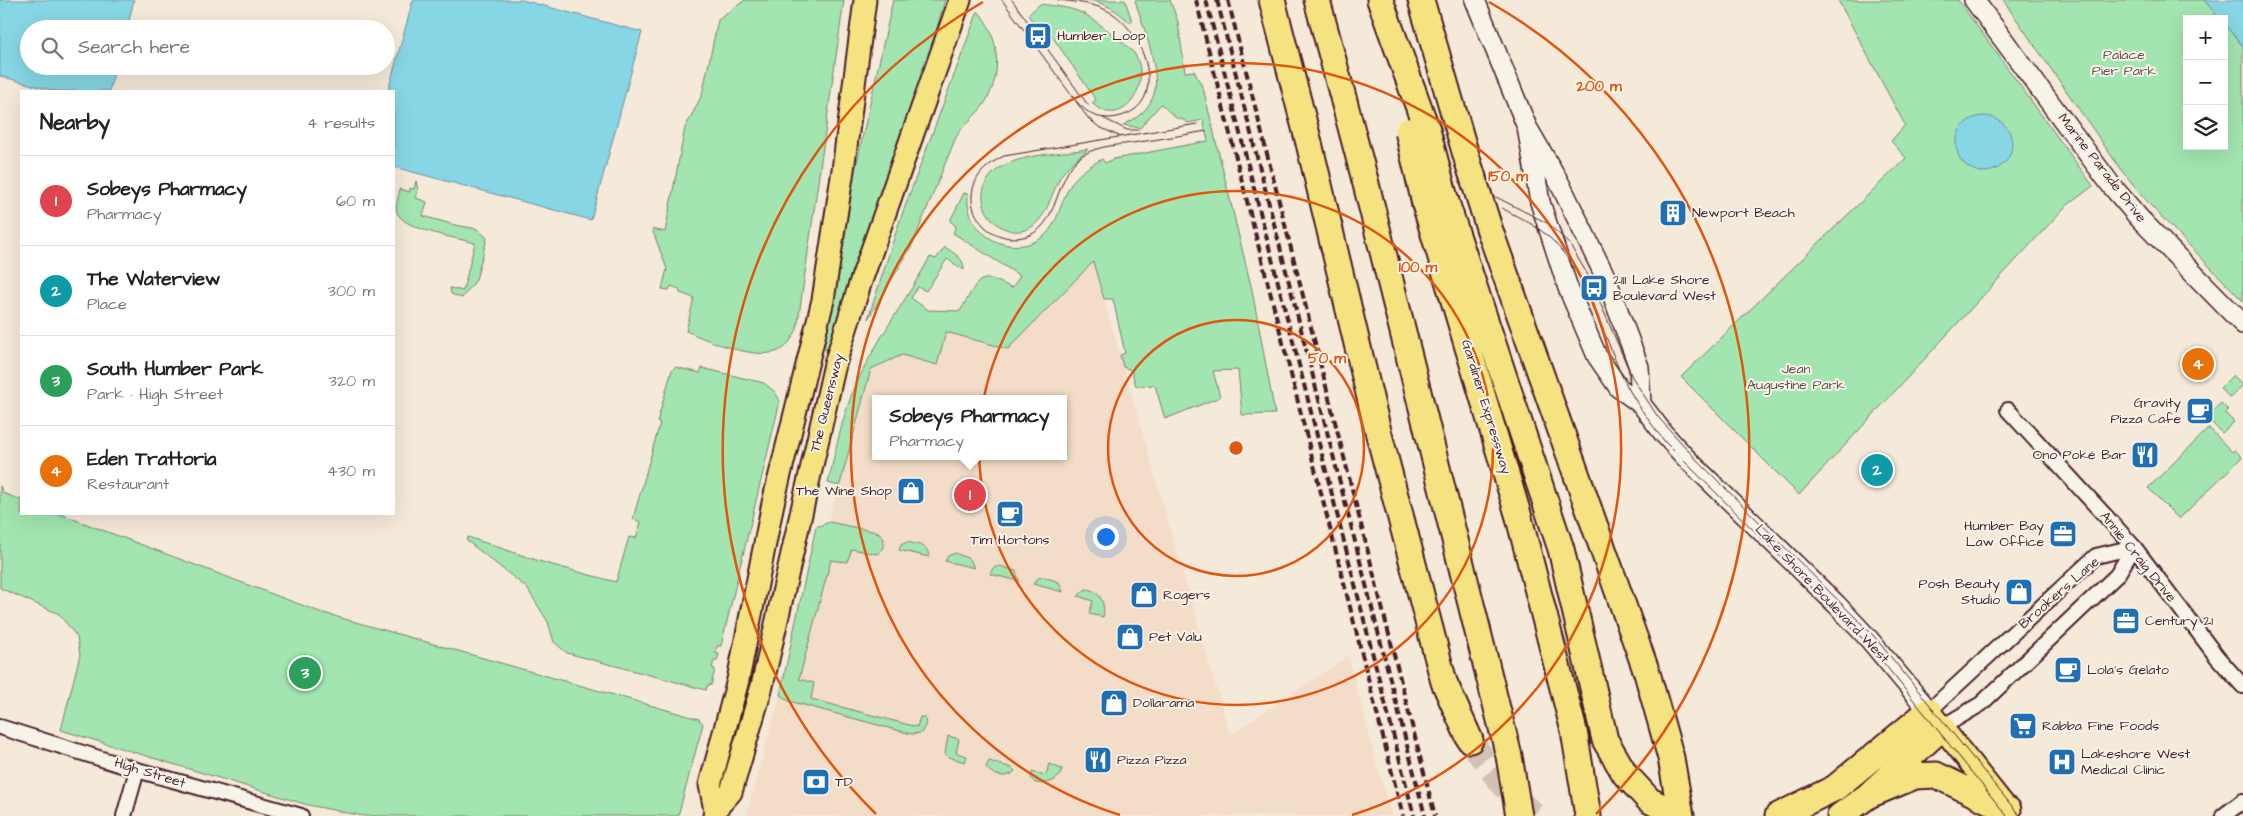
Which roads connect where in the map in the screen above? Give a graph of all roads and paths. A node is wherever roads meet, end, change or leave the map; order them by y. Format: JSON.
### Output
{"nodes":[{"id":1,"x":865,"y":0,"type":"edge"},
{"id":2,"x":960,"y":0,"type":"edge"},
{"id":3,"x":1272,"y":0,"type":"edge"},
{"id":4,"x":1317,"y":0,"type":"edge"},
{"id":5,"x":1374,"y":0,"type":"edge"},
{"id":6,"x":1380,"y":0,"type":"edge"},
{"id":7,"x":1421,"y":0,"type":"edge"},
{"id":8,"x":1475,"y":0,"type":"edge"},
{"id":9,"x":1974,"y":0,"type":"edge"},
{"id":10,"x":1527,"y":127,"type":"junction"},
{"id":11,"x":1418,"y":130,"type":"junction"},
{"id":12,"x":1436,"y":203,"type":"junction"},
{"id":13,"x":2243,"y":324,"type":"edge"},
{"id":14,"x":1642,"y":404,"type":"junction"},
{"id":15,"x":2008,"y":410,"type":"dead end"},
{"id":16,"x":2134,"y":548,"type":"junction"},
{"id":17,"x":2243,"y":686,"type":"edge"},
{"id":18,"x":1935,"y":719,"type":"junction"},
{"id":19,"x":0,"y":727,"type":"edge"},
{"id":20,"x":1470,"y":740,"type":"tunnel mouth"},
{"id":21,"x":137,"y":770,"type":"junction"},
{"id":22,"x":1869,"y":795,"type":"junction"},
{"id":23,"x":2243,"y":801,"type":"edge"},
{"id":24,"x":714,"y":813,"type":"edge"},
{"id":25,"x":2011,"y":813,"type":"edge"},
{"id":26,"x":124,"y":816,"type":"edge"},
{"id":27,"x":301,"y":816,"type":"edge"},
{"id":28,"x":1519,"y":816,"type":"edge"},
{"id":29,"x":1588,"y":816,"type":"edge"},
{"id":30,"x":1680,"y":816,"type":"edge"},
{"id":31,"x":1778,"y":816,"type":"edge"},
{"id":32,"x":1840,"y":816,"type":"edge"},
{"id":33,"x":2223,"y":816,"type":"edge"}],
"edges":[{"from":1,"to":24,"type":"main road","name":"The Queensway"},
{"from":2,"to":24,"type":"main road","name":"The Queensway"},
{"from":3,"to":20,"type":"highway","bridge":true},
{"from":4,"to":28,"type":"highway","bridge":true},
{"from":5,"to":11,"type":"highway"},
{"from":6,"to":11,"type":"highway"},
{"from":7,"to":30,"type":"highway","bridge":true},
{"from":8,"to":10,"type":"main road","name":"Lake Shore Boulevard West"},
{"from":9,"to":13,"type":"main road","name":"Marine Parade Drive"},
{"from":10,"to":14,"type":"main road","name":"Lake Shore Boulevard West"},
{"from":10,"to":14,"type":"main road","name":"Lake Shore Boulevard West"},
{"from":11,"to":12,"type":"highway","bridge":true},
{"from":12,"to":29,"type":"highway","name":"Gardiner Expressway"},
{"from":12,"to":30,"type":"highway"},
{"from":14,"to":18,"type":"main road","name":"Lake Shore Boulevard West"},
{"from":15,"to":16,"type":"street","name":"Annie Craig Drive"},
{"from":16,"to":17,"type":"street","name":"Annie Craig Drive"},
{"from":16,"to":18,"type":"street","name":"Brookers Lane"},
{"from":16,"to":18,"type":"street","name":"Brookers Lane"},
{"from":18,"to":22,"type":"highway"},
{"from":18,"to":25,"type":"main road","name":"Lake Shore Boulevard West"},
{"from":18,"to":31,"type":"highway"},
{"from":19,"to":21,"type":"street","name":"High Street"},
{"from":21,"to":26,"type":"street"},
{"from":21,"to":27,"type":"street","name":"High Street"},
{"from":22,"to":25,"type":"highway"},
{"from":22,"to":32,"type":"highway"},
{"from":23,"to":33,"type":"street"}]}
